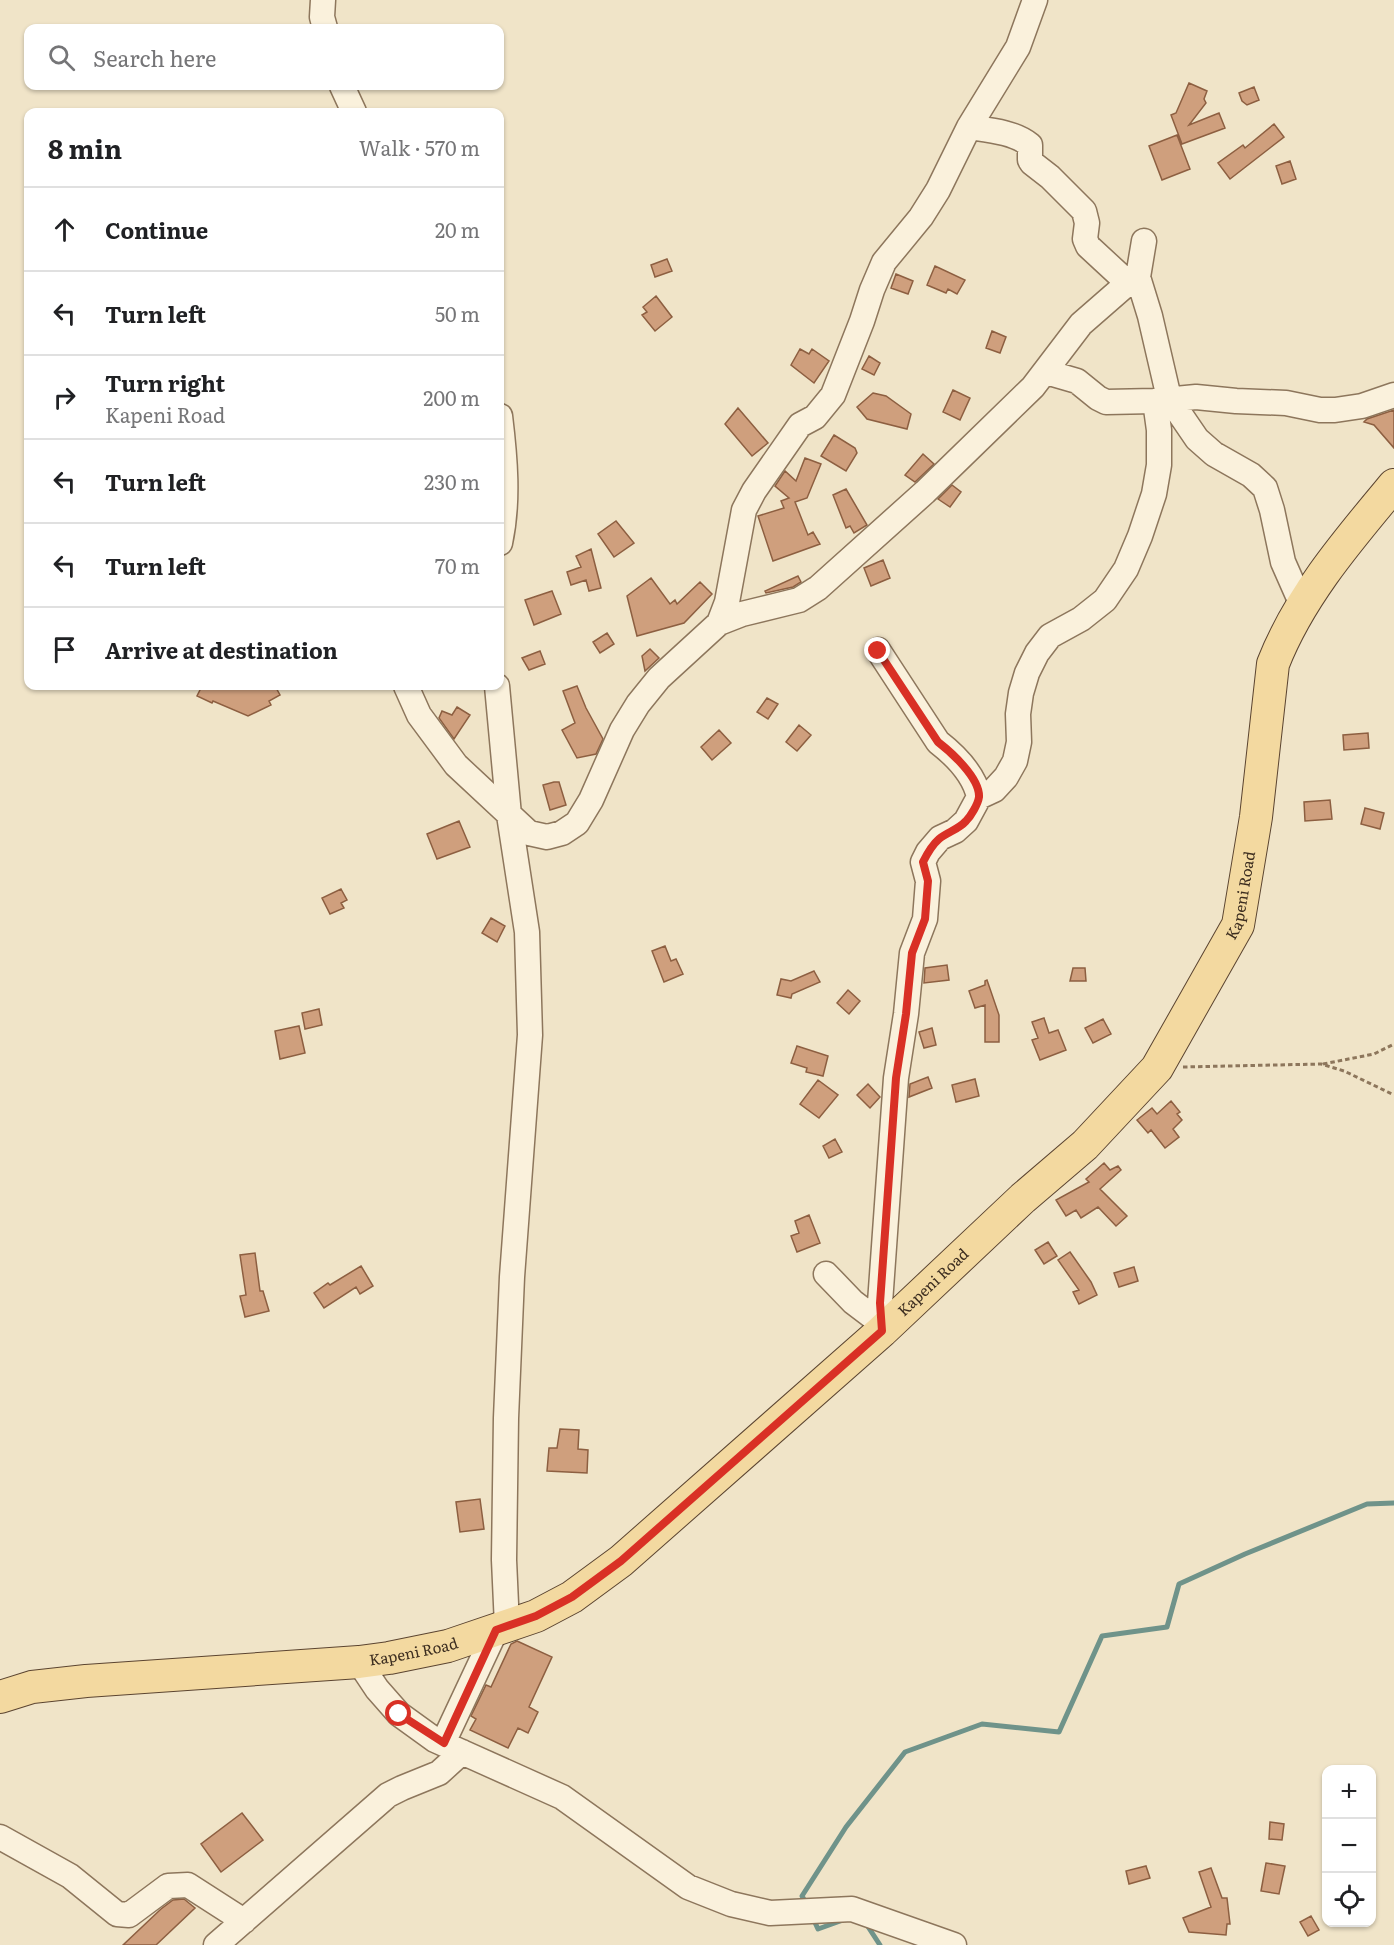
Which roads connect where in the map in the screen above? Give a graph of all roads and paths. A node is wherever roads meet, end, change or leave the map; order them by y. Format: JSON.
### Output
{"nodes":[{"id":1,"x":323,"y":0,"type":"edge"},
{"id":2,"x":1035,"y":0,"type":"edge"},
{"id":3,"x":324,"y":24,"type":"edge"},
{"id":4,"x":344,"y":90,"type":"edge"},
{"id":5,"x":352,"y":108,"type":"edge"},
{"id":6,"x":969,"y":127,"type":"junction"},
{"id":7,"x":1144,"y":241,"type":"dead end"},
{"id":8,"x":1133,"y":280,"type":"junction"},
{"id":9,"x":1046,"y":372,"type":"junction"},
{"id":10,"x":1394,"y":395,"type":"edge"},
{"id":11,"x":1162,"y":400,"type":"junction"},
{"id":12,"x":504,"y":447,"type":"edge"},
{"id":13,"x":1394,"y":484,"type":"edge"},
{"id":14,"x":504,"y":501,"type":"edge"},
{"id":15,"x":1302,"y":605,"type":"junction"},
{"id":16,"x":719,"y":623,"type":"junction"},
{"id":17,"x":878,"y":651,"type":"dead end"},
{"id":18,"x":408,"y":690,"type":"edge"},
{"id":19,"x":497,"y":690,"type":"edge"},
{"id":20,"x":979,"y":797,"type":"junction"},
{"id":21,"x":509,"y":814,"type":"junction"},
{"id":22,"x":1394,"y":1044,"type":"edge"},
{"id":23,"x":1321,"y":1064,"type":"junction"},
{"id":24,"x":1157,"y":1068,"type":"junction"},
{"id":25,"x":1394,"y":1095,"type":"edge"},
{"id":26,"x":826,"y":1274,"type":"dead end"},
{"id":27,"x":882,"y":1328,"type":"junction"},
{"id":28,"x":502,"y":1628,"type":"junction"},
{"id":29,"x":359,"y":1662,"type":"junction"},
{"id":30,"x":0,"y":1697,"type":"edge"},
{"id":31,"x":453,"y":1748,"type":"junction"},
{"id":32,"x":0,"y":1837,"type":"edge"},
{"id":33,"x":244,"y":1921,"type":"junction"},
{"id":34,"x":216,"y":1945,"type":"edge"},
{"id":35,"x":954,"y":1945,"type":"edge"}],
"edges":[{"from":1,"to":3,"type":"street"},
{"from":2,"to":6,"type":"street"},
{"from":4,"to":5,"type":"street"},
{"from":6,"to":8,"type":"street"},
{"from":6,"to":16,"type":"street"},
{"from":7,"to":8,"type":"street"},
{"from":8,"to":9,"type":"street"},
{"from":8,"to":11,"type":"street"},
{"from":9,"to":11,"type":"street"},
{"from":9,"to":16,"type":"street"},
{"from":10,"to":11,"type":"street"},
{"from":11,"to":15,"type":"street"},
{"from":11,"to":20,"type":"street"},
{"from":12,"to":14,"type":"street"},
{"from":13,"to":15,"type":"main road","name":"Kapeni Road"},
{"from":15,"to":24,"type":"main road","name":"Kapeni Road"},
{"from":16,"to":21,"type":"street"},
{"from":17,"to":20,"type":"street"},
{"from":18,"to":21,"type":"street"},
{"from":19,"to":21,"type":"street"},
{"from":20,"to":27,"type":"street"},
{"from":21,"to":28,"type":"street"},
{"from":22,"to":23,"type":"path"},
{"from":23,"to":24,"type":"path"},
{"from":23,"to":25,"type":"path"},
{"from":24,"to":27,"type":"main road","name":"Kapeni Road"},
{"from":26,"to":27,"type":"street"},
{"from":27,"to":28,"type":"main road","name":"Kapeni Road"},
{"from":28,"to":29,"type":"main road","name":"Kapeni Road"},
{"from":28,"to":31,"type":"street"},
{"from":29,"to":30,"type":"main road","name":"Kapeni Road"},
{"from":29,"to":31,"type":"street"},
{"from":31,"to":33,"type":"street"},
{"from":31,"to":35,"type":"street"},
{"from":32,"to":33,"type":"street"},
{"from":33,"to":34,"type":"street"}]}
